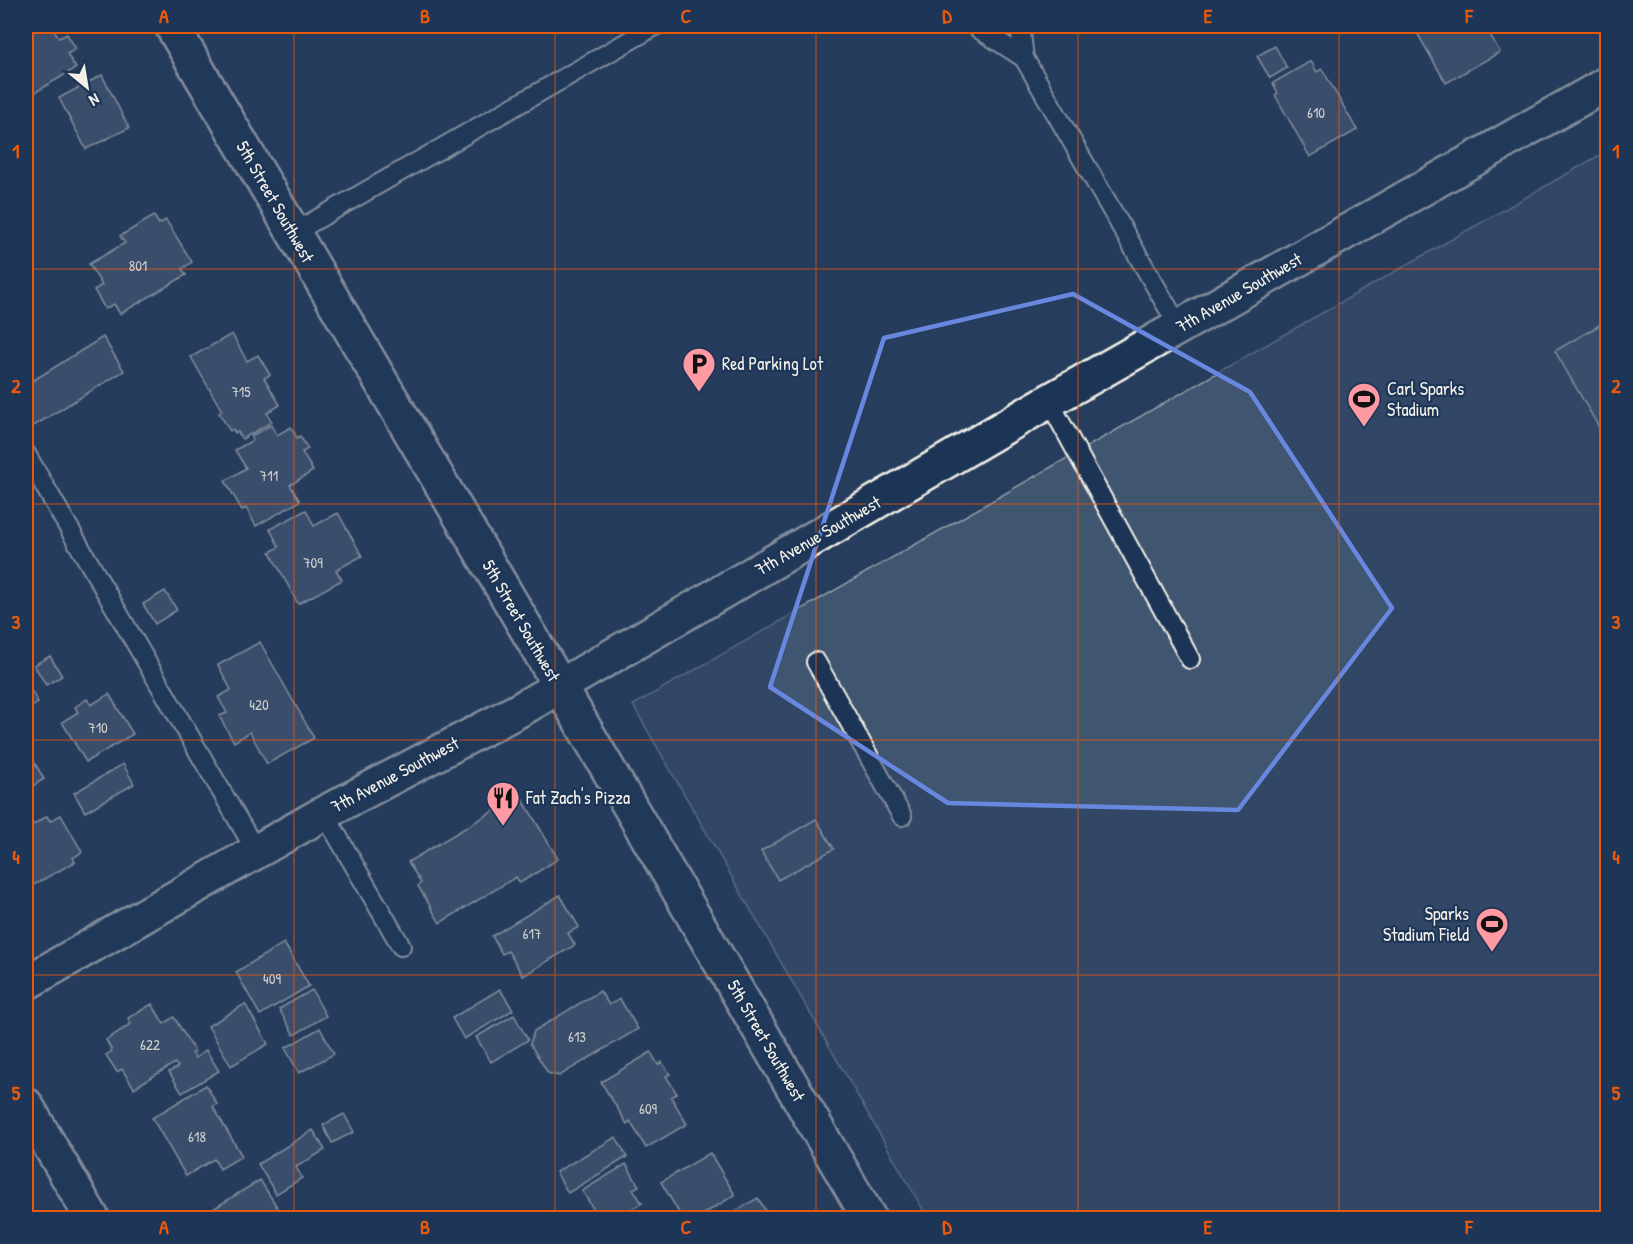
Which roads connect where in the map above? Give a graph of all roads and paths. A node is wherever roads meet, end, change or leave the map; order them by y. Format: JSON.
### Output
{"nodes":[{"id":1,"x":171,"y":26,"type":"edge"},
{"id":2,"x":655,"y":26,"type":"edge"},
{"id":3,"x":977,"y":26,"type":"edge"},
{"id":4,"x":1020,"y":26,"type":"edge"},
{"id":5,"x":1024,"y":58,"type":"junction"},
{"id":6,"x":1608,"y":83,"type":"edge"},
{"id":7,"x":293,"y":233,"type":"junction"},
{"id":8,"x":1179,"y":327,"type":"junction"},
{"id":9,"x":1049,"y":401,"type":"junction"},
{"id":10,"x":26,"y":454,"type":"edge"},
{"id":11,"x":1190,"y":658,"type":"dead end"},
{"id":12,"x":816,"y":662,"type":"dead end"},
{"id":13,"x":559,"y":686,"type":"junction"},
{"id":14,"x":324,"y":813,"type":"junction"},
{"id":15,"x":902,"y":816,"type":"dead end"},
{"id":16,"x":256,"y":851,"type":"junction"},
{"id":17,"x":401,"y":946,"type":"dead end"},
{"id":18,"x":26,"y":983,"type":"edge"},
{"id":19,"x":26,"y":1104,"type":"edge"},
{"id":20,"x":92,"y":1218,"type":"edge"},
{"id":21,"x":869,"y":1218,"type":"edge"}],
"edges":[{"from":1,"to":7,"type":"street","name":"5th Street Southwest"},
{"from":2,"to":7,"type":"lane"},
{"from":3,"to":5,"type":"lane"},
{"from":4,"to":5,"type":"lane"},
{"from":5,"to":8,"type":"lane"},
{"from":6,"to":8,"type":"street","name":"7th Avenue Southwest"},
{"from":7,"to":13,"type":"street","name":"5th Street Southwest"},
{"from":8,"to":9,"type":"street","name":"7th Avenue Southwest"},
{"from":9,"to":11,"type":"lane"},
{"from":9,"to":13,"type":"street","name":"7th Avenue Southwest"},
{"from":10,"to":16,"type":"lane"},
{"from":12,"to":15,"type":"lane"},
{"from":13,"to":14,"type":"street","name":"7th Avenue Southwest"},
{"from":13,"to":21,"type":"street","name":"5th Street Southwest"},
{"from":14,"to":16,"type":"street","name":"7th Avenue Southwest"},
{"from":14,"to":17,"type":"lane"},
{"from":16,"to":18,"type":"street","name":"7th Avenue Southwest"},
{"from":19,"to":20,"type":"street"}]}
